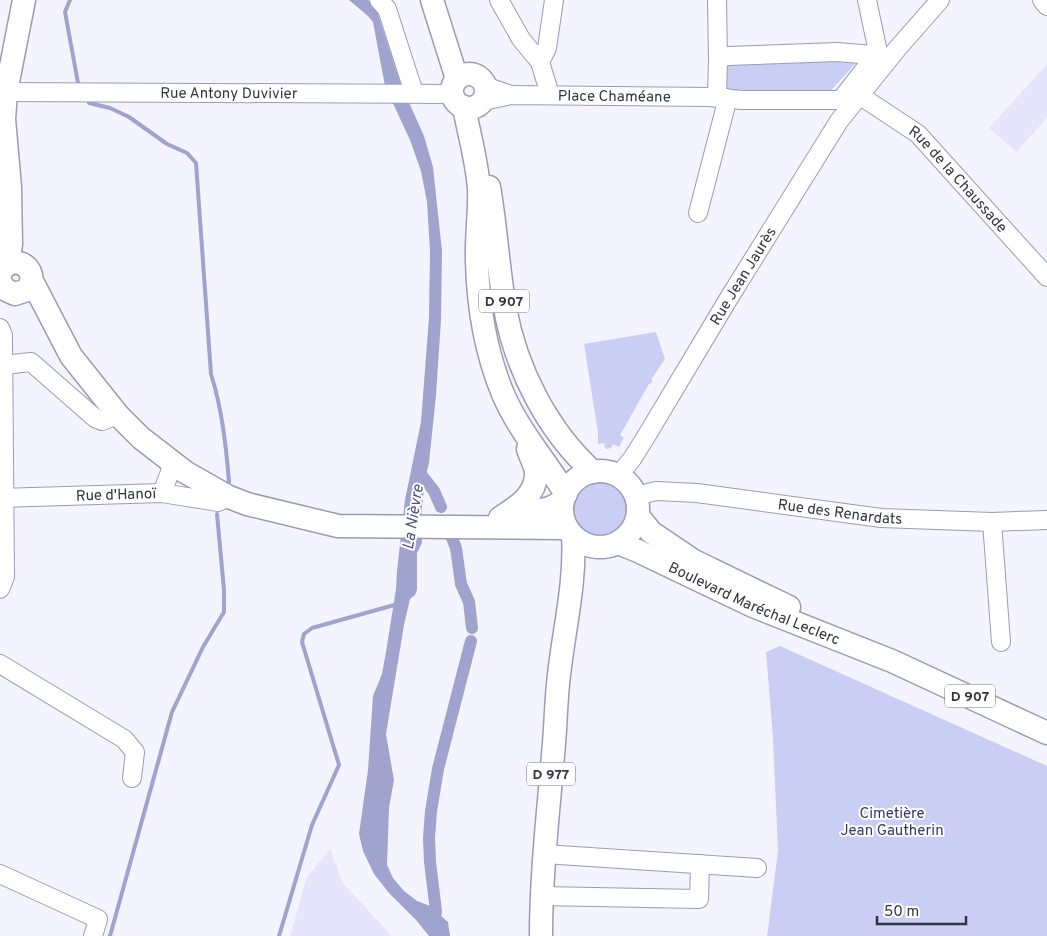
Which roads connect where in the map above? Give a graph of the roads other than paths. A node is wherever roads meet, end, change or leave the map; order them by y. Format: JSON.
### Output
{"nodes":[{"id":1,"x":24,"y":0,"type":"edge"},
{"id":2,"x":379,"y":0,"type":"edge"},
{"id":3,"x":432,"y":0,"type":"edge"},
{"id":4,"x":446,"y":0,"type":"edge"},
{"id":5,"x":499,"y":0,"type":"edge"},
{"id":6,"x":554,"y":0,"type":"edge"},
{"id":7,"x":718,"y":0,"type":"edge"},
{"id":8,"x":867,"y":0,"type":"edge"},
{"id":9,"x":940,"y":0,"type":"edge"},
{"id":10,"x":1042,"y":0,"type":"edge"},
{"id":11,"x":1047,"y":6,"type":"edge"},
{"id":12,"x":880,"y":56,"type":"junction"},
{"id":13,"x":718,"y":59,"type":"junction"},
{"id":14,"x":540,"y":62,"type":"junction"},
{"id":15,"x":3,"y":92,"type":"edge"},
{"id":16,"x":470,"y":92,"type":"junction"},
{"id":17,"x":414,"y":93,"type":"junction"},
{"id":18,"x":550,"y":95,"type":"junction"},
{"id":19,"x":722,"y":98,"type":"junction"},
{"id":20,"x":850,"y":100,"type":"junction"},
{"id":21,"x":698,"y":213,"type":"dead end"},
{"id":22,"x":1047,"y":277,"type":"edge"},
{"id":23,"x":11,"y":282,"type":"edge"},
{"id":24,"x":0,"y":328,"type":"edge"},
{"id":25,"x":4,"y":365,"type":"junction"},
{"id":26,"x":118,"y":415,"type":"junction"},
{"id":27,"x":521,"y":429,"type":"junction"},
{"id":28,"x":172,"y":462,"type":"junction"},
{"id":29,"x":593,"y":472,"type":"junction"},
{"id":30,"x":618,"y":476,"type":"junction"},
{"id":31,"x":162,"y":493,"type":"junction"},
{"id":32,"x":229,"y":496,"type":"junction"},
{"id":33,"x":564,"y":497,"type":"junction"},
{"id":34,"x":3,"y":498,"type":"edge"},
{"id":35,"x":637,"y":506,"type":"junction"},
{"id":36,"x":500,"y":518,"type":"junction"},
{"id":37,"x":1047,"y":520,"type":"edge"},
{"id":38,"x":992,"y":522,"type":"junction"},
{"id":39,"x":466,"y":527,"type":"junction"},
{"id":40,"x":570,"y":532,"type":"junction"},
{"id":41,"x":608,"y":545,"type":"junction"},
{"id":42,"x":0,"y":589,"type":"edge"},
{"id":43,"x":567,"y":612,"type":"junction"},
{"id":44,"x":1001,"y":642,"type":"dead end"},
{"id":45,"x":892,"y":660,"type":"junction"},
{"id":46,"x":0,"y":664,"type":"edge"},
{"id":47,"x":1047,"y":733,"type":"edge"},
{"id":48,"x":132,"y":778,"type":"dead end"},
{"id":49,"x":544,"y":854,"type":"junction"},
{"id":50,"x":700,"y":864,"type":"junction"},
{"id":51,"x":757,"y":868,"type":"dead end"},
{"id":52,"x":0,"y":874,"type":"edge"},
{"id":53,"x":541,"y":896,"type":"junction"},
{"id":54,"x":93,"y":936,"type":"edge"},
{"id":55,"x":541,"y":936,"type":"edge"}],
"edges":[{"from":1,"to":15,"type":"main road"},
{"from":2,"to":17,"type":"street"},
{"from":3,"to":16,"type":"main road","number":"D 907"},
{"from":4,"to":16,"type":"main road","number":"D 907"},
{"from":5,"to":14,"type":"street"},
{"from":6,"to":14,"type":"street"},
{"from":7,"to":13,"type":"street"},
{"from":8,"to":12,"type":"street"},
{"from":9,"to":12,"type":"street","name":"Rue Jean Jaurès"},
{"from":10,"to":11,"type":"street"},
{"from":12,"to":13,"type":"street"},
{"from":12,"to":20,"type":"street","name":"Rue Jean Jaurès"},
{"from":13,"to":19,"type":"street"},
{"from":14,"to":18,"type":"street"},
{"from":15,"to":17,"type":"street","name":"Rue Antony Duvivier"},
{"from":15,"to":23,"type":"main road"},
{"from":16,"to":17,"type":"street","name":"Rue Antony Duvivier"},
{"from":16,"to":18,"type":"street","name":"Place Chaméane"},
{"from":16,"to":27,"type":"main road","number":"D 907"},
{"from":16,"to":29,"type":"main road","number":"D 907"},
{"from":18,"to":19,"type":"street","name":"Place Chaméane"},
{"from":19,"to":20,"type":"street","name":"Place Chaméane"},
{"from":19,"to":21,"type":"street"},
{"from":20,"to":22,"type":"street","name":"Rue de la Chaussade"},
{"from":20,"to":30,"type":"street","name":"Rue Jean Jaurès"},
{"from":23,"to":26,"type":"main road"},
{"from":24,"to":25,"type":"street"},
{"from":25,"to":26,"type":"street"},
{"from":25,"to":34,"type":"street"},
{"from":26,"to":28,"type":"main road"},
{"from":27,"to":33,"type":"main road","number":"D 907"},
{"from":27,"to":36,"type":"main road"},
{"from":28,"to":31,"type":"street"},
{"from":28,"to":32,"type":"main road"},
{"from":29,"to":30,"type":"main road"},
{"from":29,"to":33,"type":"main road"},
{"from":30,"to":35,"type":"main road"},
{"from":31,"to":32,"type":"street","name":"Rue d'Hanoï"},
{"from":31,"to":34,"type":"street","name":"Rue d'Hanoï"},
{"from":32,"to":39,"type":"main road"},
{"from":33,"to":36,"type":"main road"},
{"from":33,"to":40,"type":"main road"},
{"from":34,"to":42,"type":"street"},
{"from":35,"to":38,"type":"street","name":"Rue des Renardats"},
{"from":35,"to":41,"type":"main road"},
{"from":35,"to":45,"type":"main road","name":"Boulevard Maréchal Leclerc","number":"D 907"},
{"from":36,"to":39,"type":"main road"},
{"from":37,"to":38,"type":"street","name":"Rue des Renardats"},
{"from":38,"to":44,"type":"street"},
{"from":39,"to":40,"type":"main road"},
{"from":40,"to":41,"type":"main road"},
{"from":40,"to":43,"type":"main road","number":"D 977"},
{"from":41,"to":43,"type":"main road","number":"D 977"},
{"from":41,"to":45,"type":"main road","name":"Boulevard Maréchal Leclerc","number":"D 907"},
{"from":43,"to":49,"type":"main road","number":"D 977"},
{"from":45,"to":47,"type":"main road","name":"Boulevard Maréchal Leclerc","number":"D 907"},
{"from":46,"to":48,"type":"street"},
{"from":49,"to":50,"type":"street"},
{"from":49,"to":53,"type":"main road","number":"D 977"},
{"from":50,"to":51,"type":"street"},
{"from":50,"to":53,"type":"street"},
{"from":52,"to":54,"type":"street"},
{"from":53,"to":55,"type":"main road","number":"D 977"}]}
